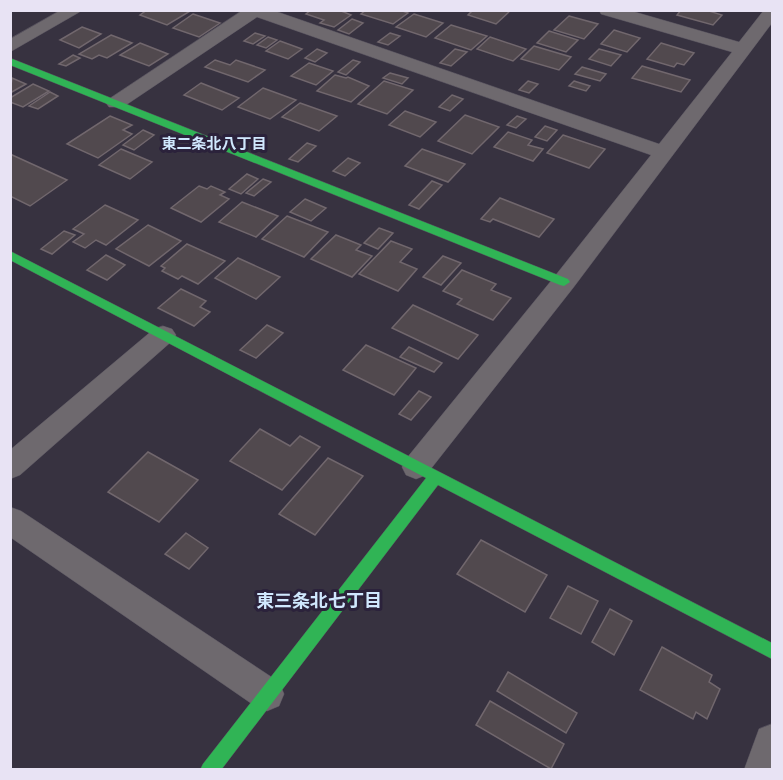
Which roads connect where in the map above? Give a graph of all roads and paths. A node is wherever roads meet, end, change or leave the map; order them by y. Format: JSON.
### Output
{"nodes":[{"id":1,"x":75,"y":10,"type":"edge"},
{"id":2,"x":607,"y":10,"type":"edge"},
{"id":3,"x":255,"y":11,"type":"edge"},
{"id":4,"x":772,"y":12,"type":"edge"},
{"id":5,"x":10,"y":47,"type":"edge"},
{"id":6,"x":742,"y":49,"type":"junction"},
{"id":7,"x":10,"y":61,"type":"edge"},
{"id":8,"x":116,"y":103,"type":"junction"},
{"id":9,"x":665,"y":153,"type":"junction"},
{"id":10,"x":10,"y":255,"type":"edge"},
{"id":11,"x":564,"y":282,"type":"junction"},
{"id":12,"x":163,"y":335,"type":"junction"},
{"id":13,"x":10,"y":467,"type":"edge"},
{"id":14,"x":426,"y":472,"type":"junction"},
{"id":15,"x":10,"y":520,"type":"edge"},
{"id":16,"x":772,"y":651,"type":"edge"},
{"id":17,"x":267,"y":694,"type":"junction"},
{"id":18,"x":772,"y":742,"type":"edge"},
{"id":19,"x":209,"y":770,"type":"edge"},
{"id":20,"x":762,"y":770,"type":"edge"}],
"edges":[{"from":1,"to":5,"type":"street"},
{"from":2,"to":6,"type":"street"},
{"from":3,"to":8,"type":"street"},
{"from":3,"to":9,"type":"street"},
{"from":4,"to":6,"type":"street"},
{"from":6,"to":9,"type":"street"},
{"from":7,"to":8,"type":"street"},
{"from":8,"to":11,"type":"street"},
{"from":9,"to":11,"type":"street"},
{"from":10,"to":12,"type":"street"},
{"from":11,"to":14,"type":"street"},
{"from":12,"to":13,"type":"street"},
{"from":12,"to":14,"type":"street"},
{"from":14,"to":16,"type":"street"},
{"from":14,"to":17,"type":"street"},
{"from":15,"to":17,"type":"street"},
{"from":17,"to":19,"type":"street"},
{"from":18,"to":20,"type":"street"}]}
